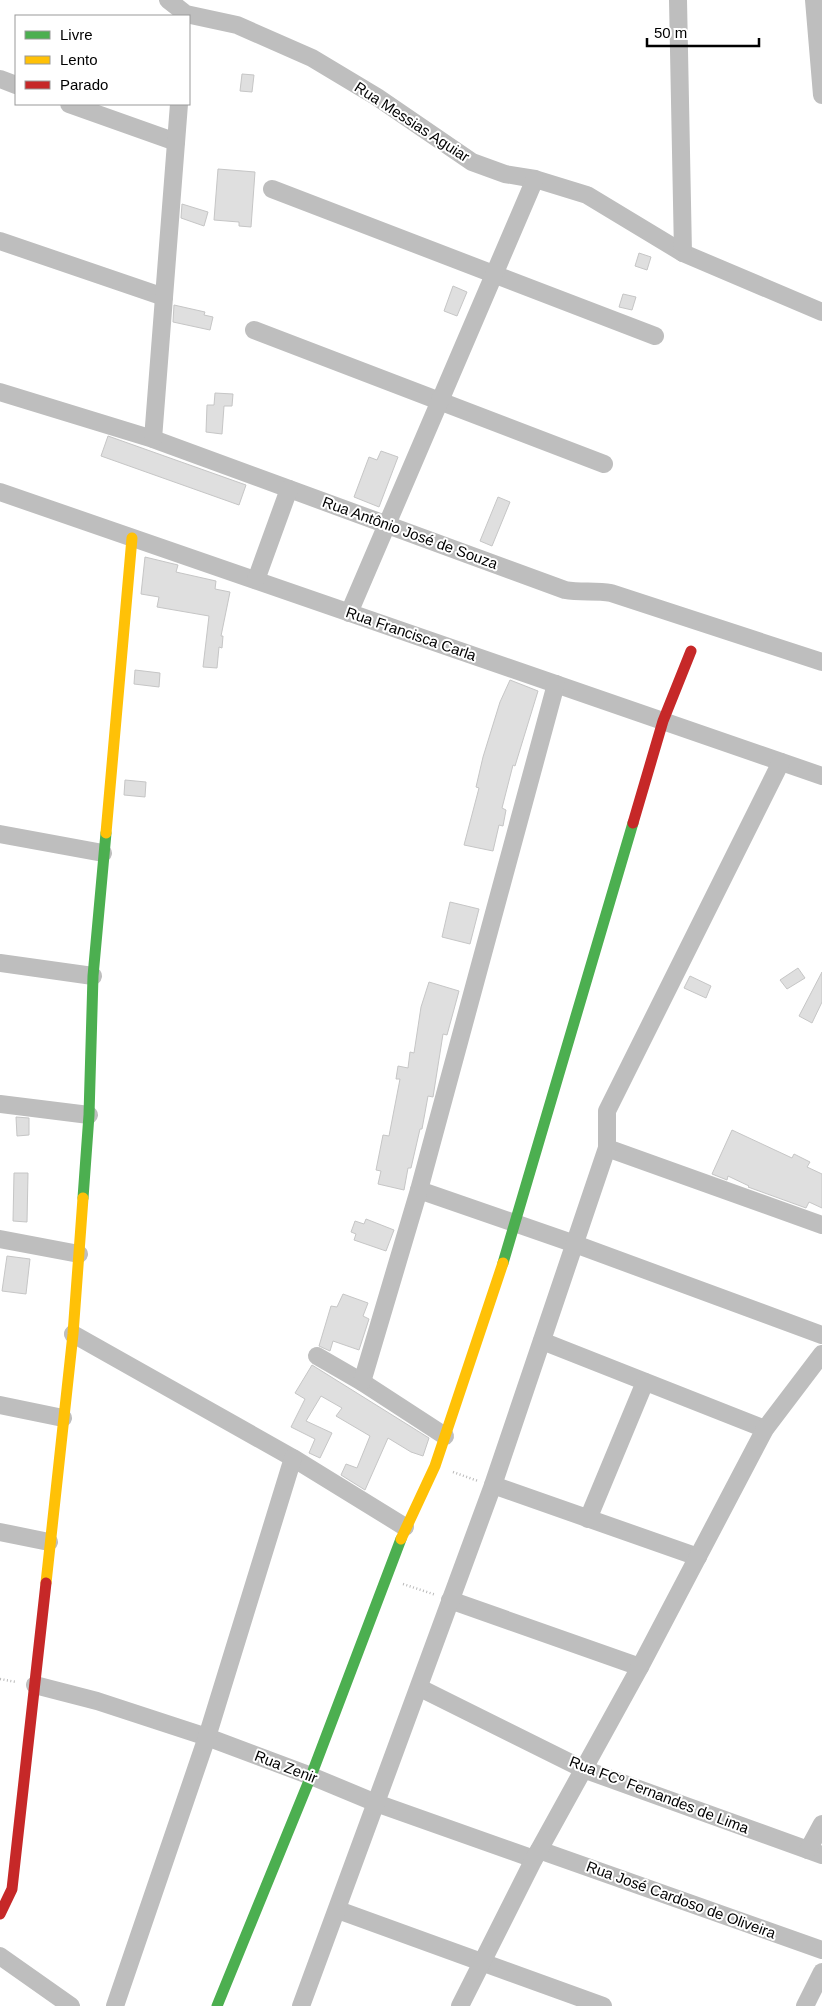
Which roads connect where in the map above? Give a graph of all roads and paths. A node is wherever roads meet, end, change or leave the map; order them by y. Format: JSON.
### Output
{"nodes":[{"id":1,"x":168,"y":0,"type":"edge"},
{"id":2,"x":678,"y":0,"type":"edge"},
{"id":3,"x":814,"y":0,"type":"edge"},
{"id":4,"x":186,"y":15,"type":"edge"},
{"id":5,"x":190,"y":16,"type":"edge"},
{"id":6,"x":0,"y":79,"type":"edge"},
{"id":7,"x":15,"y":85,"type":"edge"},
{"id":8,"x":822,"y":95,"type":"edge"},
{"id":9,"x":72,"y":105,"type":"edge"},
{"id":10,"x":179,"y":105,"type":"edge"},
{"id":11,"x":176,"y":142,"type":"junction"},
{"id":12,"x":535,"y":179,"type":"junction"},
{"id":13,"x":272,"y":189,"type":"dead end"},
{"id":14,"x":0,"y":241,"type":"edge"},
{"id":15,"x":683,"y":253,"type":"junction"},
{"id":16,"x":494,"y":274,"type":"junction"},
{"id":17,"x":164,"y":297,"type":"junction"},
{"id":18,"x":822,"y":312,"type":"edge"},
{"id":19,"x":254,"y":330,"type":"dead end"},
{"id":20,"x":655,"y":336,"type":"dead end"},
{"id":21,"x":0,"y":394,"type":"edge"},
{"id":22,"x":440,"y":401,"type":"junction"},
{"id":23,"x":154,"y":439,"type":"junction"},
{"id":24,"x":604,"y":464,"type":"dead end"},
{"id":25,"x":289,"y":489,"type":"junction"},
{"id":26,"x":0,"y":492,"type":"edge"},
{"id":27,"x":387,"y":524,"type":"junction"},
{"id":28,"x":132,"y":538,"type":"junction"},
{"id":29,"x":256,"y":580,"type":"junction"},
{"id":30,"x":349,"y":613,"type":"junction"},
{"id":31,"x":691,"y":651,"type":"dead end"},
{"id":32,"x":822,"y":662,"type":"edge"},
{"id":33,"x":556,"y":684,"type":"junction"},
{"id":34,"x":663,"y":721,"type":"junction"},
{"id":35,"x":780,"y":762,"type":"junction"},
{"id":36,"x":822,"y":776,"type":"edge"},
{"id":37,"x":0,"y":834,"type":"edge"},
{"id":38,"x":102,"y":852,"type":"junction"},
{"id":39,"x":0,"y":963,"type":"edge"},
{"id":40,"x":93,"y":976,"type":"junction"},
{"id":41,"x":0,"y":1104,"type":"edge"},
{"id":42,"x":89,"y":1116,"type":"junction"},
{"id":43,"x":607,"y":1148,"type":"junction"},
{"id":44,"x":419,"y":1190,"type":"junction"},
{"id":45,"x":516,"y":1223,"type":"junction"},
{"id":46,"x":822,"y":1225,"type":"edge"},
{"id":47,"x":0,"y":1239,"type":"edge"},
{"id":48,"x":575,"y":1244,"type":"junction"},
{"id":49,"x":79,"y":1254,"type":"junction"},
{"id":50,"x":73,"y":1334,"type":"junction"},
{"id":51,"x":822,"y":1335,"type":"edge"},
{"id":52,"x":542,"y":1341,"type":"junction"},
{"id":53,"x":822,"y":1354,"type":"edge"},
{"id":54,"x":317,"y":1356,"type":"dead end"},
{"id":55,"x":362,"y":1382,"type":"junction"},
{"id":56,"x":645,"y":1382,"type":"junction"},
{"id":57,"x":0,"y":1405,"type":"edge"},
{"id":58,"x":63,"y":1418,"type":"junction"},
{"id":59,"x":765,"y":1429,"type":"junction"},
{"id":60,"x":445,"y":1436,"type":"junction"},
{"id":61,"x":293,"y":1458,"type":"junction"},
{"id":62,"x":435,"y":1466,"type":"junction"},
{"id":63,"x":493,"y":1486,"type":"junction"},
{"id":64,"x":588,"y":1518,"type":"junction"},
{"id":65,"x":405,"y":1527,"type":"junction"},
{"id":66,"x":0,"y":1532,"type":"edge"},
{"id":67,"x":49,"y":1542,"type":"junction"},
{"id":68,"x":698,"y":1557,"type":"junction"},
{"id":69,"x":388,"y":1578,"type":"junction"},
{"id":70,"x":450,"y":1600,"type":"junction"},
{"id":71,"x":640,"y":1667,"type":"junction"},
{"id":72,"x":35,"y":1685,"type":"junction"},
{"id":73,"x":420,"y":1688,"type":"junction"},
{"id":74,"x":207,"y":1737,"type":"junction"},
{"id":75,"x":583,"y":1769,"type":"junction"},
{"id":76,"x":312,"y":1776,"type":"junction"},
{"id":77,"x":376,"y":1803,"type":"junction"},
{"id":78,"x":822,"y":1824,"type":"edge"},
{"id":79,"x":815,"y":1853,"type":"edge"},
{"id":80,"x":536,"y":1854,"type":"junction"},
{"id":81,"x":338,"y":1910,"type":"junction"},
{"id":82,"x":0,"y":1914,"type":"edge"},
{"id":83,"x":822,"y":1950,"type":"edge"},
{"id":84,"x":0,"y":1956,"type":"edge"},
{"id":85,"x":482,"y":1963,"type":"junction"},
{"id":86,"x":822,"y":1972,"type":"edge"},
{"id":87,"x":71,"y":2006,"type":"edge"},
{"id":88,"x":115,"y":2006,"type":"edge"},
{"id":89,"x":217,"y":2006,"type":"edge"},
{"id":90,"x":301,"y":2006,"type":"edge"},
{"id":91,"x":460,"y":2006,"type":"edge"},
{"id":92,"x":603,"y":2006,"type":"edge"},
{"id":93,"x":805,"y":2006,"type":"edge"}],
"edges":[{"from":1,"to":4,"type":"street","name":"Rua Messias Aguiar"},
{"from":2,"to":15,"type":"street"},
{"from":3,"to":8,"type":"street"},
{"from":5,"to":12,"type":"street","name":"Rua Messias Aguiar"},
{"from":6,"to":7,"type":"street"},
{"from":9,"to":11,"type":"street"},
{"from":10,"to":11,"type":"street"},
{"from":11,"to":17,"type":"street"},
{"from":12,"to":15,"type":"street","name":"Rua Messias Aguiar"},
{"from":12,"to":16,"type":"street"},
{"from":13,"to":16,"type":"street"},
{"from":14,"to":17,"type":"street"},
{"from":15,"to":18,"type":"street","name":"Rua Messias Aguiar"},
{"from":16,"to":20,"type":"street"},
{"from":16,"to":22,"type":"street"},
{"from":17,"to":23,"type":"street"},
{"from":19,"to":22,"type":"street"},
{"from":21,"to":23,"type":"street","name":"Rua Antônio José de Souza"},
{"from":22,"to":24,"type":"street"},
{"from":22,"to":27,"type":"street"},
{"from":23,"to":25,"type":"street","name":"Rua Antônio José de Souza"},
{"from":25,"to":27,"type":"street","name":"Rua Antônio José de Souza"},
{"from":25,"to":29,"type":"street"},
{"from":26,"to":28,"type":"street","name":"Rua Francisca Carla"},
{"from":27,"to":30,"type":"street"},
{"from":27,"to":32,"type":"street","name":"Rua Antônio José de Souza"},
{"from":28,"to":29,"type":"street","name":"Rua Francisca Carla"},
{"from":28,"to":38,"type":"street"},
{"from":29,"to":30,"type":"street","name":"Rua Francisca Carla"},
{"from":30,"to":33,"type":"street","name":"Rua Francisca Carla"},
{"from":31,"to":34,"type":"street"},
{"from":33,"to":34,"type":"street","name":"Rua Francisca Carla"},
{"from":33,"to":44,"type":"street"},
{"from":34,"to":35,"type":"street","name":"Rua Francisca Carla"},
{"from":34,"to":45,"type":"street"},
{"from":35,"to":36,"type":"street","name":"Rua Francisca Carla"},
{"from":35,"to":43,"type":"street"},
{"from":37,"to":38,"type":"street"},
{"from":38,"to":40,"type":"street"},
{"from":39,"to":40,"type":"street"},
{"from":40,"to":42,"type":"street"},
{"from":41,"to":42,"type":"street"},
{"from":42,"to":49,"type":"street"},
{"from":43,"to":46,"type":"street"},
{"from":43,"to":48,"type":"street"},
{"from":44,"to":45,"type":"street"},
{"from":44,"to":55,"type":"street"},
{"from":45,"to":48,"type":"street"},
{"from":45,"to":60,"type":"street"},
{"from":47,"to":49,"type":"street"},
{"from":48,"to":51,"type":"street"},
{"from":48,"to":52,"type":"street"},
{"from":49,"to":50,"type":"street"},
{"from":50,"to":58,"type":"street"},
{"from":50,"to":61,"type":"street"},
{"from":52,"to":56,"type":"street"},
{"from":52,"to":63,"type":"street"},
{"from":53,"to":59,"type":"street"},
{"from":54,"to":55,"type":"street"},
{"from":55,"to":60,"type":"street"},
{"from":56,"to":59,"type":"street"},
{"from":56,"to":64,"type":"street"},
{"from":57,"to":58,"type":"street"},
{"from":58,"to":67,"type":"street"},
{"from":59,"to":68,"type":"street"},
{"from":60,"to":62,"type":"street"},
{"from":61,"to":65,"type":"street"},
{"from":61,"to":74,"type":"street"},
{"from":62,"to":63,"type":"path"},
{"from":62,"to":65,"type":"street"},
{"from":63,"to":64,"type":"street"},
{"from":63,"to":70,"type":"street"},
{"from":64,"to":68,"type":"street"},
{"from":65,"to":69,"type":"street"},
{"from":66,"to":67,"type":"street"},
{"from":67,"to":72,"type":"street"},
{"from":68,"to":71,"type":"street"},
{"from":69,"to":70,"type":"path"},
{"from":69,"to":76,"type":"street"},
{"from":70,"to":71,"type":"street"},
{"from":70,"to":73,"type":"street"},
{"from":71,"to":75,"type":"street"},
{"from":72,"to":74,"type":"street","name":"Rua Zenir"},
{"from":72,"to":82,"type":"street"},
{"from":73,"to":75,"type":"street","name":"Rua FCº Fernandes de Lima"},
{"from":73,"to":77,"type":"street"},
{"from":74,"to":76,"type":"street","name":"Rua Zenir"},
{"from":74,"to":88,"type":"street"},
{"from":75,"to":79,"type":"street","name":"Rua FCº Fernandes de Lima"},
{"from":75,"to":80,"type":"street"},
{"from":76,"to":77,"type":"street","name":"Rua Zenir"},
{"from":76,"to":89,"type":"street"},
{"from":77,"to":80,"type":"street","name":"Rua Zenir"},
{"from":77,"to":81,"type":"street"},
{"from":78,"to":79,"type":"street"},
{"from":80,"to":83,"type":"street","name":"Rua José Cardoso de Oliveira"},
{"from":80,"to":85,"type":"street"},
{"from":81,"to":85,"type":"street"},
{"from":81,"to":90,"type":"street"},
{"from":84,"to":87,"type":"street"},
{"from":85,"to":91,"type":"street"},
{"from":85,"to":92,"type":"street"},
{"from":86,"to":93,"type":"street"}]}
